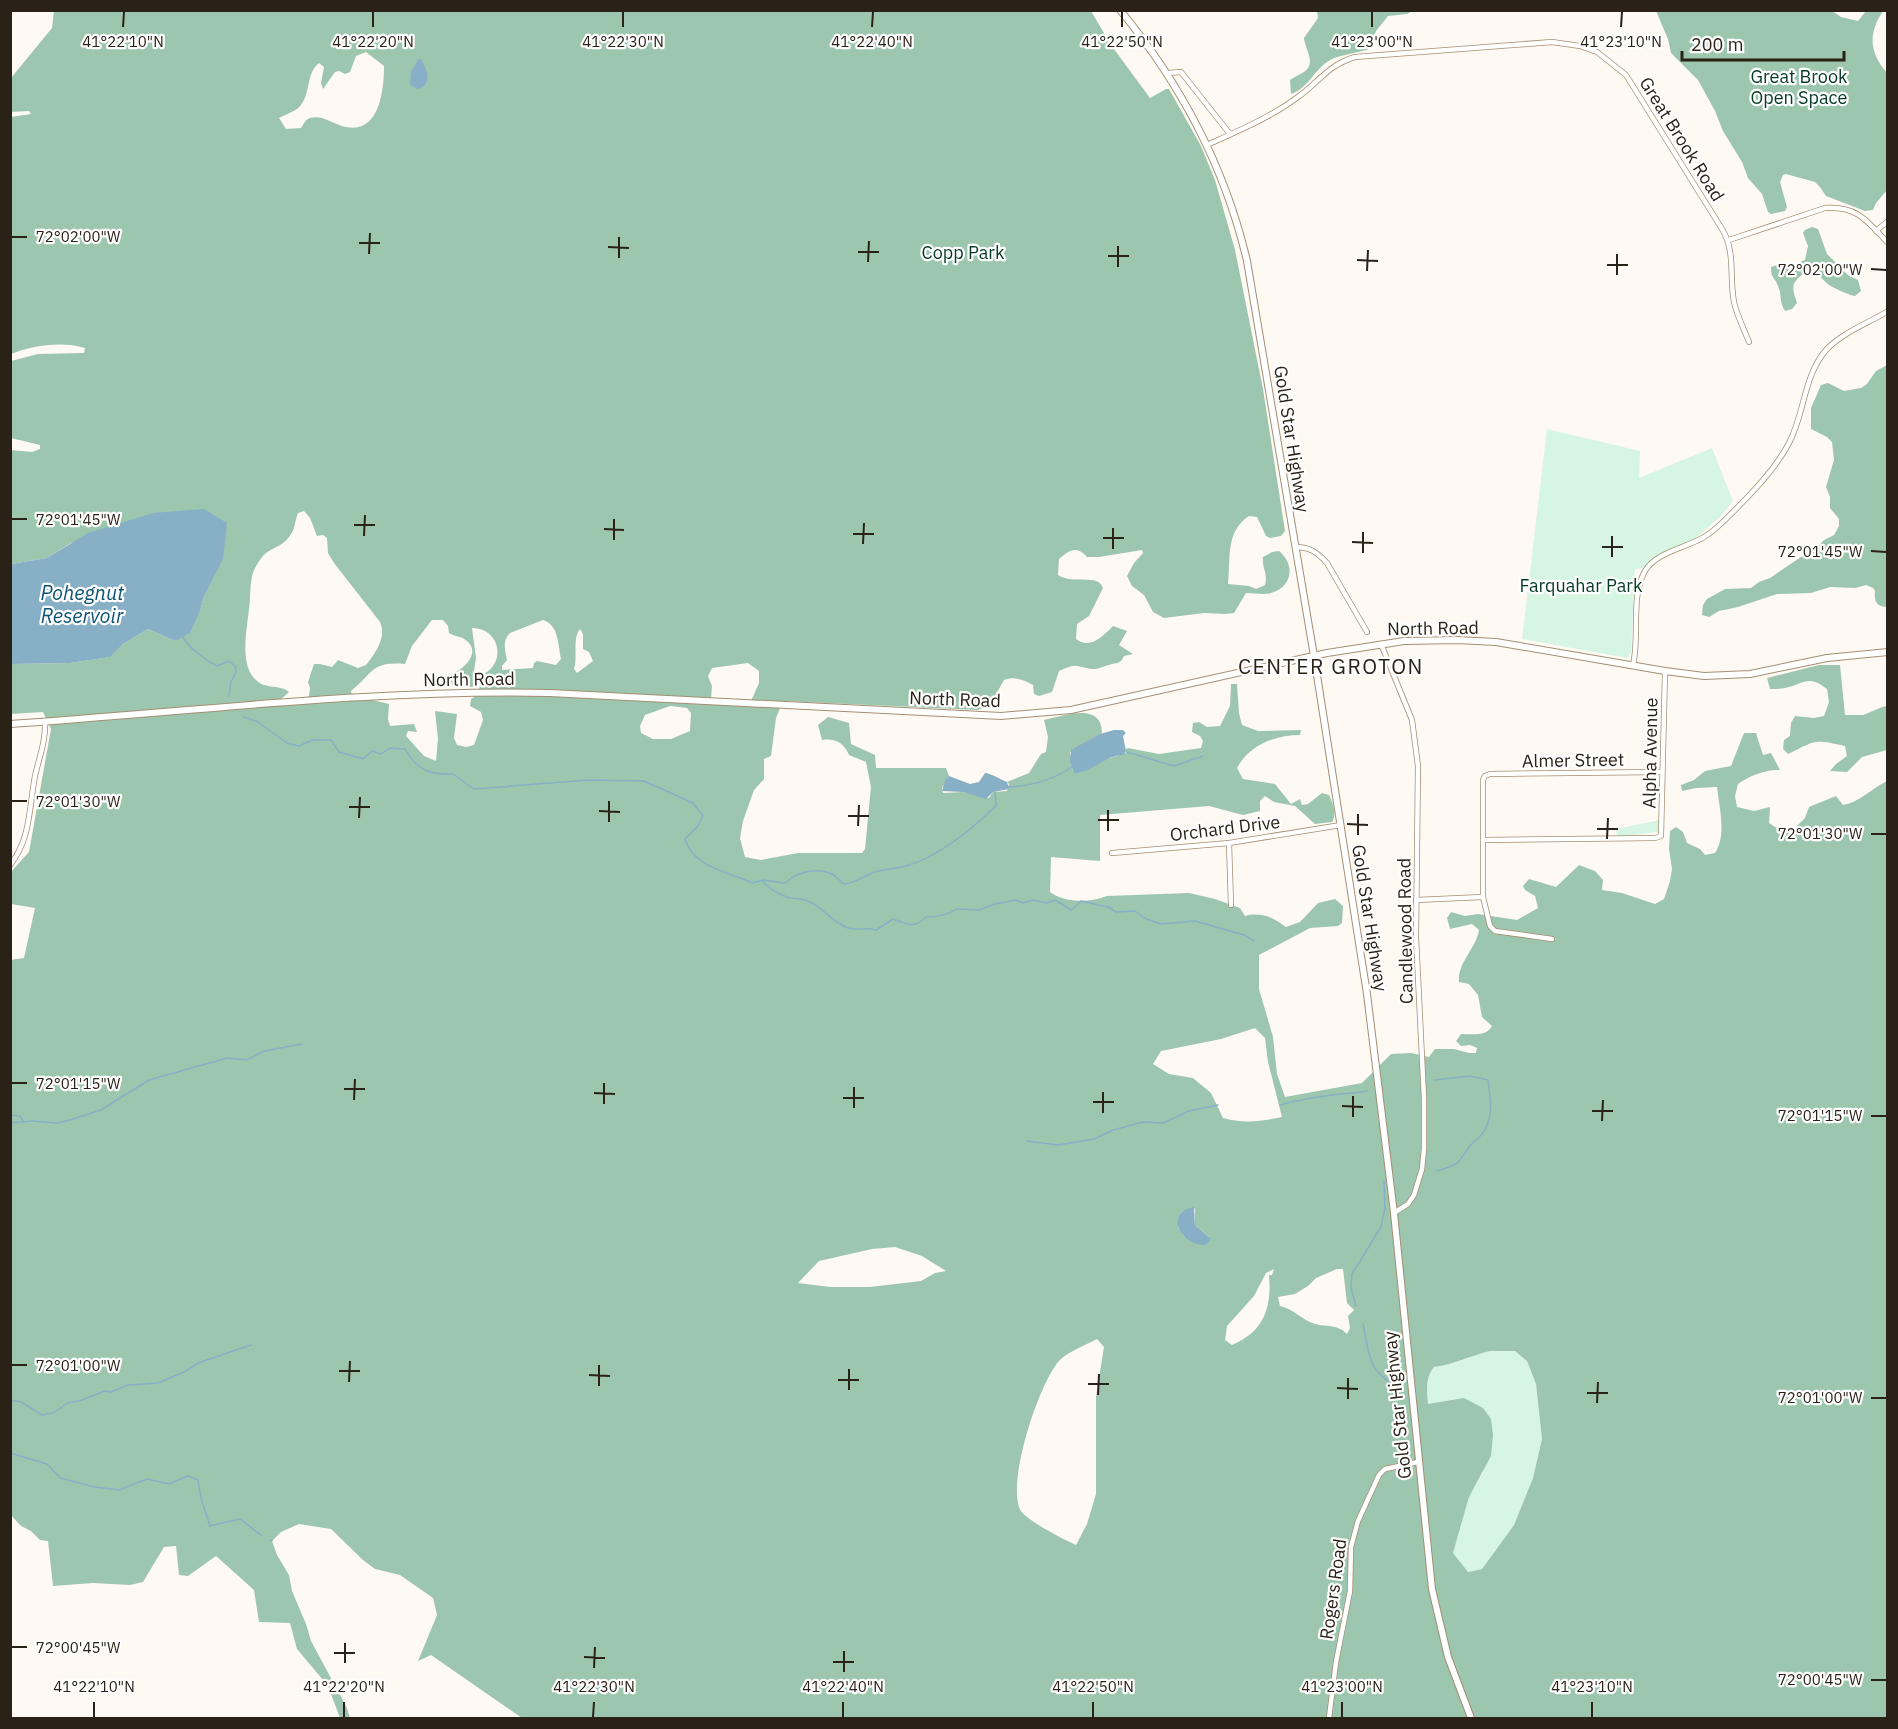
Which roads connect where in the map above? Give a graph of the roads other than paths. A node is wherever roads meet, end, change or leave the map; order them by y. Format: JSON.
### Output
{"nodes":[{"id":1,"x":1119,"y":10,"type":"edge"},
{"id":2,"x":1167,"y":73,"type":"junction"},
{"id":3,"x":1230,"y":134,"type":"junction"},
{"id":4,"x":1208,"y":145,"type":"junction"},
{"id":5,"x":1887,"y":221,"type":"edge"},
{"id":6,"x":1876,"y":231,"type":"junction"},
{"id":7,"x":1729,"y":240,"type":"junction"},
{"id":8,"x":1887,"y":243,"type":"edge"},
{"id":9,"x":1887,"y":311,"type":"edge"},
{"id":10,"x":1749,"y":342,"type":"dead end"},
{"id":11,"x":1294,"y":547,"type":"junction"},
{"id":12,"x":1367,"y":632,"type":"dead end"},
{"id":13,"x":1381,"y":644,"type":"junction"},
{"id":14,"x":1887,"y":652,"type":"edge"},
{"id":15,"x":1314,"y":656,"type":"junction"},
{"id":16,"x":1633,"y":665,"type":"junction"},
{"id":17,"x":1665,"y":671,"type":"junction"},
{"id":18,"x":45,"y":721,"type":"junction"},
{"id":19,"x":10,"y":724,"type":"edge"},
{"id":20,"x":1661,"y":772,"type":"junction"},
{"id":21,"x":1341,"y":825,"type":"junction"},
{"id":22,"x":1484,"y":840,"type":"junction"},
{"id":23,"x":1229,"y":843,"type":"junction"},
{"id":24,"x":1112,"y":854,"type":"dead end"},
{"id":25,"x":10,"y":865,"type":"edge"},
{"id":26,"x":1484,"y":897,"type":"junction"},
{"id":27,"x":1416,"y":900,"type":"junction"},
{"id":28,"x":1231,"y":905,"type":"dead end"},
{"id":29,"x":1552,"y":939,"type":"dead end"},
{"id":30,"x":1394,"y":1213,"type":"junction"},
{"id":31,"x":1418,"y":1462,"type":"junction"},
{"id":32,"x":1329,"y":1719,"type":"edge"},
{"id":33,"x":1471,"y":1719,"type":"edge"}],
"edges":[{"from":1,"to":2,"type":"main road","name":"Gold Star Highway"},
{"from":2,"to":3,"type":"street"},
{"from":2,"to":4,"type":"main road","name":"Gold Star Highway"},
{"from":3,"to":4,"type":"street","name":"Great Brook Road"},
{"from":3,"to":7,"type":"street","name":"Great Brook Road"},
{"from":4,"to":11,"type":"main road","name":"Gold Star Highway"},
{"from":5,"to":6,"type":"street"},
{"from":6,"to":7,"type":"street"},
{"from":6,"to":8,"type":"street"},
{"from":7,"to":10,"type":"street","name":"Great Brook Road"},
{"from":9,"to":16,"type":"street"},
{"from":11,"to":12,"type":"street"},
{"from":11,"to":15,"type":"main road","name":"Gold Star Highway"},
{"from":13,"to":15,"type":"main road","name":"North Road"},
{"from":13,"to":16,"type":"main road","name":"North Road"},
{"from":13,"to":27,"type":"street","name":"Candlewood Road"},
{"from":14,"to":17,"type":"main road","name":"North Road"},
{"from":15,"to":18,"type":"main road","name":"North Road"},
{"from":15,"to":21,"type":"main road","name":"Gold Star Highway"},
{"from":16,"to":17,"type":"main road","name":"North Road"},
{"from":17,"to":20,"type":"street","name":"Alpha Avenue"},
{"from":18,"to":19,"type":"main road","name":"North Road"},
{"from":18,"to":25,"type":"street"},
{"from":20,"to":22,"type":"street","name":"Almer Street"},
{"from":20,"to":22,"type":"street","name":"Alpha Avenue"},
{"from":21,"to":23,"type":"street","name":"Orchard Drive"},
{"from":21,"to":30,"type":"main road","name":"Gold Star Highway"},
{"from":22,"to":26,"type":"street"},
{"from":23,"to":24,"type":"street","name":"Orchard Drive"},
{"from":23,"to":28,"type":"street"},
{"from":26,"to":27,"type":"street"},
{"from":26,"to":29,"type":"street"},
{"from":27,"to":30,"type":"street","name":"Candlewood Road"},
{"from":30,"to":31,"type":"main road","name":"Gold Star Highway"},
{"from":31,"to":32,"type":"street","name":"Rogers Road"},
{"from":31,"to":33,"type":"main road","name":"Gold Star Highway"}]}
